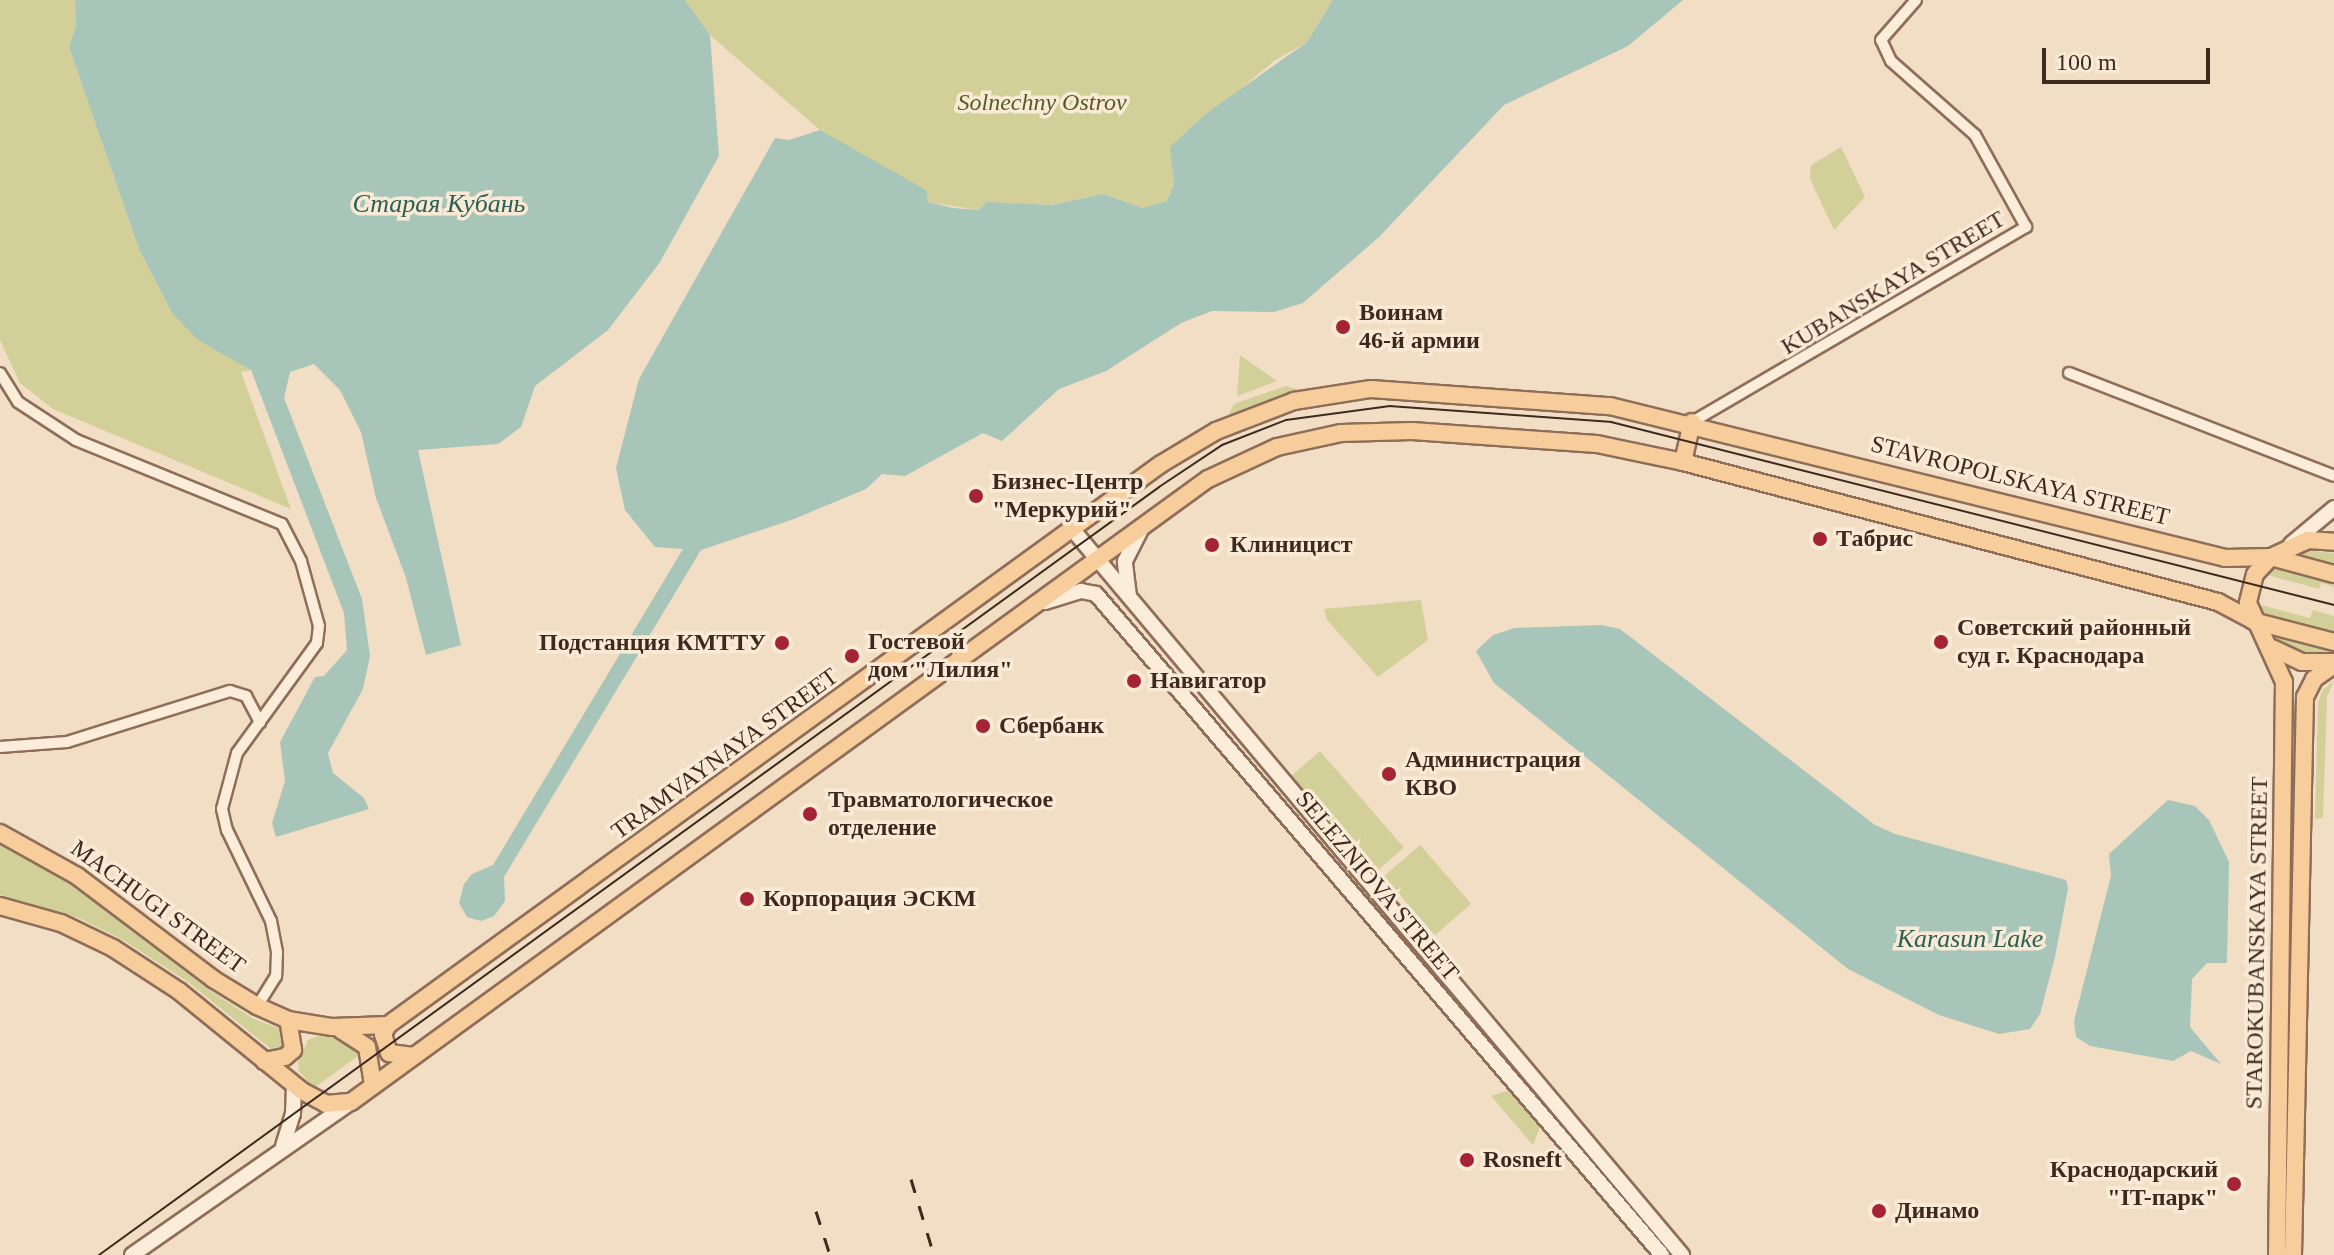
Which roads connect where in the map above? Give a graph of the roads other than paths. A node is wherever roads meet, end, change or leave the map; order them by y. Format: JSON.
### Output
{"nodes":[{"id":1,"x":1916,"y":0,"type":"edge"},
{"id":2,"x":0,"y":373,"type":"edge"},
{"id":3,"x":2069,"y":373,"type":"dead end"},
{"id":4,"x":1258,"y":412,"type":"joint"},
{"id":5,"x":1692,"y":422,"type":"junction"},
{"id":6,"x":1683,"y":462,"type":"junction"},
{"id":7,"x":2334,"y":476,"type":"edge"},
{"id":8,"x":2334,"y":508,"type":"edge"},
{"id":9,"x":1142,"y":527,"type":"junction"},
{"id":10,"x":1073,"y":530,"type":"junction"},
{"id":11,"x":2334,"y":542,"type":"edge"},
{"id":12,"x":2290,"y":544,"type":"junction"},
{"id":13,"x":2271,"y":557,"type":"junction"},
{"id":14,"x":1097,"y":560,"type":"junction"},
{"id":15,"x":2334,"y":574,"type":"edge"},
{"id":16,"x":1130,"y":600,"type":"junction"},
{"id":17,"x":1037,"y":605,"type":"junction"},
{"id":18,"x":2253,"y":621,"type":"junction"},
{"id":19,"x":2262,"y":638,"type":"junction"},
{"id":20,"x":2334,"y":642,"type":"edge"},
{"id":21,"x":2334,"y":664,"type":"edge"},
{"id":22,"x":260,"y":722,"type":"junction"},
{"id":23,"x":0,"y":747,"type":"edge"},
{"id":24,"x":0,"y":833,"type":"edge"},
{"id":25,"x":0,"y":906,"type":"edge"},
{"id":26,"x":257,"y":1006,"type":"junction"},
{"id":27,"x":288,"y":1020,"type":"junction"},
{"id":28,"x":388,"y":1025,"type":"junction"},
{"id":29,"x":332,"y":1027,"type":"junction"},
{"id":30,"x":414,"y":1056,"type":"junction"},
{"id":31,"x":264,"y":1061,"type":"junction"},
{"id":32,"x":294,"y":1086,"type":"junction"},
{"id":33,"x":373,"y":1086,"type":"junction"},
{"id":34,"x":351,"y":1102,"type":"junction"},
{"id":35,"x":283,"y":1146,"type":"junction"},
{"id":36,"x":132,"y":1255,"type":"edge"},
{"id":37,"x":1662,"y":1255,"type":"edge"},
{"id":38,"x":1682,"y":1255,"type":"edge"},
{"id":39,"x":2277,"y":1255,"type":"edge"},
{"id":40,"x":2293,"y":1255,"type":"edge"}],
"edges":[{"from":1,"to":5,"type":"street","name":"KUBANSKAYA STREET"},
{"from":2,"to":22,"type":"street"},
{"from":3,"to":7,"type":"street"},
{"from":4,"to":5,"type":"main road","name":"STAVROPOLSKAYA STREET"},
{"from":4,"to":10,"type":"main road","name":"TRAMVAYNAYA STREET"},
{"from":5,"to":6,"type":"main road"},
{"from":5,"to":13,"type":"main road","name":"STAVROPOLSKAYA STREET"},
{"from":6,"to":9,"type":"main road"},
{"from":6,"to":18,"type":"main road"},
{"from":8,"to":12,"type":"main road"},
{"from":9,"to":14,"type":"main road"},
{"from":9,"to":16,"type":"main road"},
{"from":10,"to":14,"type":"main road","name":"SELEZNIOVA STREET"},
{"from":10,"to":28,"type":"main road","name":"TRAMVAYNAYA STREET"},
{"from":11,"to":12,"type":"main road"},
{"from":12,"to":13,"type":"main road"},
{"from":13,"to":15,"type":"main road"},
{"from":13,"to":18,"type":"main road"},
{"from":14,"to":16,"type":"main road","name":"SELEZNIOVA STREET"},
{"from":14,"to":17,"type":"main road"},
{"from":16,"to":38,"type":"main road","name":"SELEZNIOVA STREET"},
{"from":17,"to":30,"type":"main road"},
{"from":17,"to":37,"type":"main road","name":"SELEZNIOVA STREET"},
{"from":18,"to":19,"type":"main road","name":"STAROKUBANSKAYA STREET"},
{"from":18,"to":20,"type":"main road"},
{"from":19,"to":21,"type":"main road"},
{"from":19,"to":39,"type":"main road","name":"STAROKUBANSKAYA STREET"},
{"from":21,"to":40,"type":"main road","name":"STAROKUBANSKAYA STREET"},
{"from":22,"to":23,"type":"street"},
{"from":22,"to":26,"type":"street"},
{"from":24,"to":26,"type":"main road","name":"MACHUGI STREET"},
{"from":25,"to":31,"type":"main road"},
{"from":26,"to":27,"type":"main road","name":"MACHUGI STREET"},
{"from":27,"to":29,"type":"main road","name":"MACHUGI STREET"},
{"from":27,"to":31,"type":"main road"},
{"from":28,"to":29,"type":"main road","name":"MACHUGI STREET"},
{"from":28,"to":30,"type":"main road"},
{"from":29,"to":33,"type":"main road"},
{"from":30,"to":33,"type":"main road"},
{"from":31,"to":32,"type":"main road"},
{"from":32,"to":34,"type":"main road"},
{"from":32,"to":35,"type":"main road"},
{"from":33,"to":34,"type":"main road"},
{"from":34,"to":35,"type":"main road"},
{"from":35,"to":36,"type":"main road"}]}
